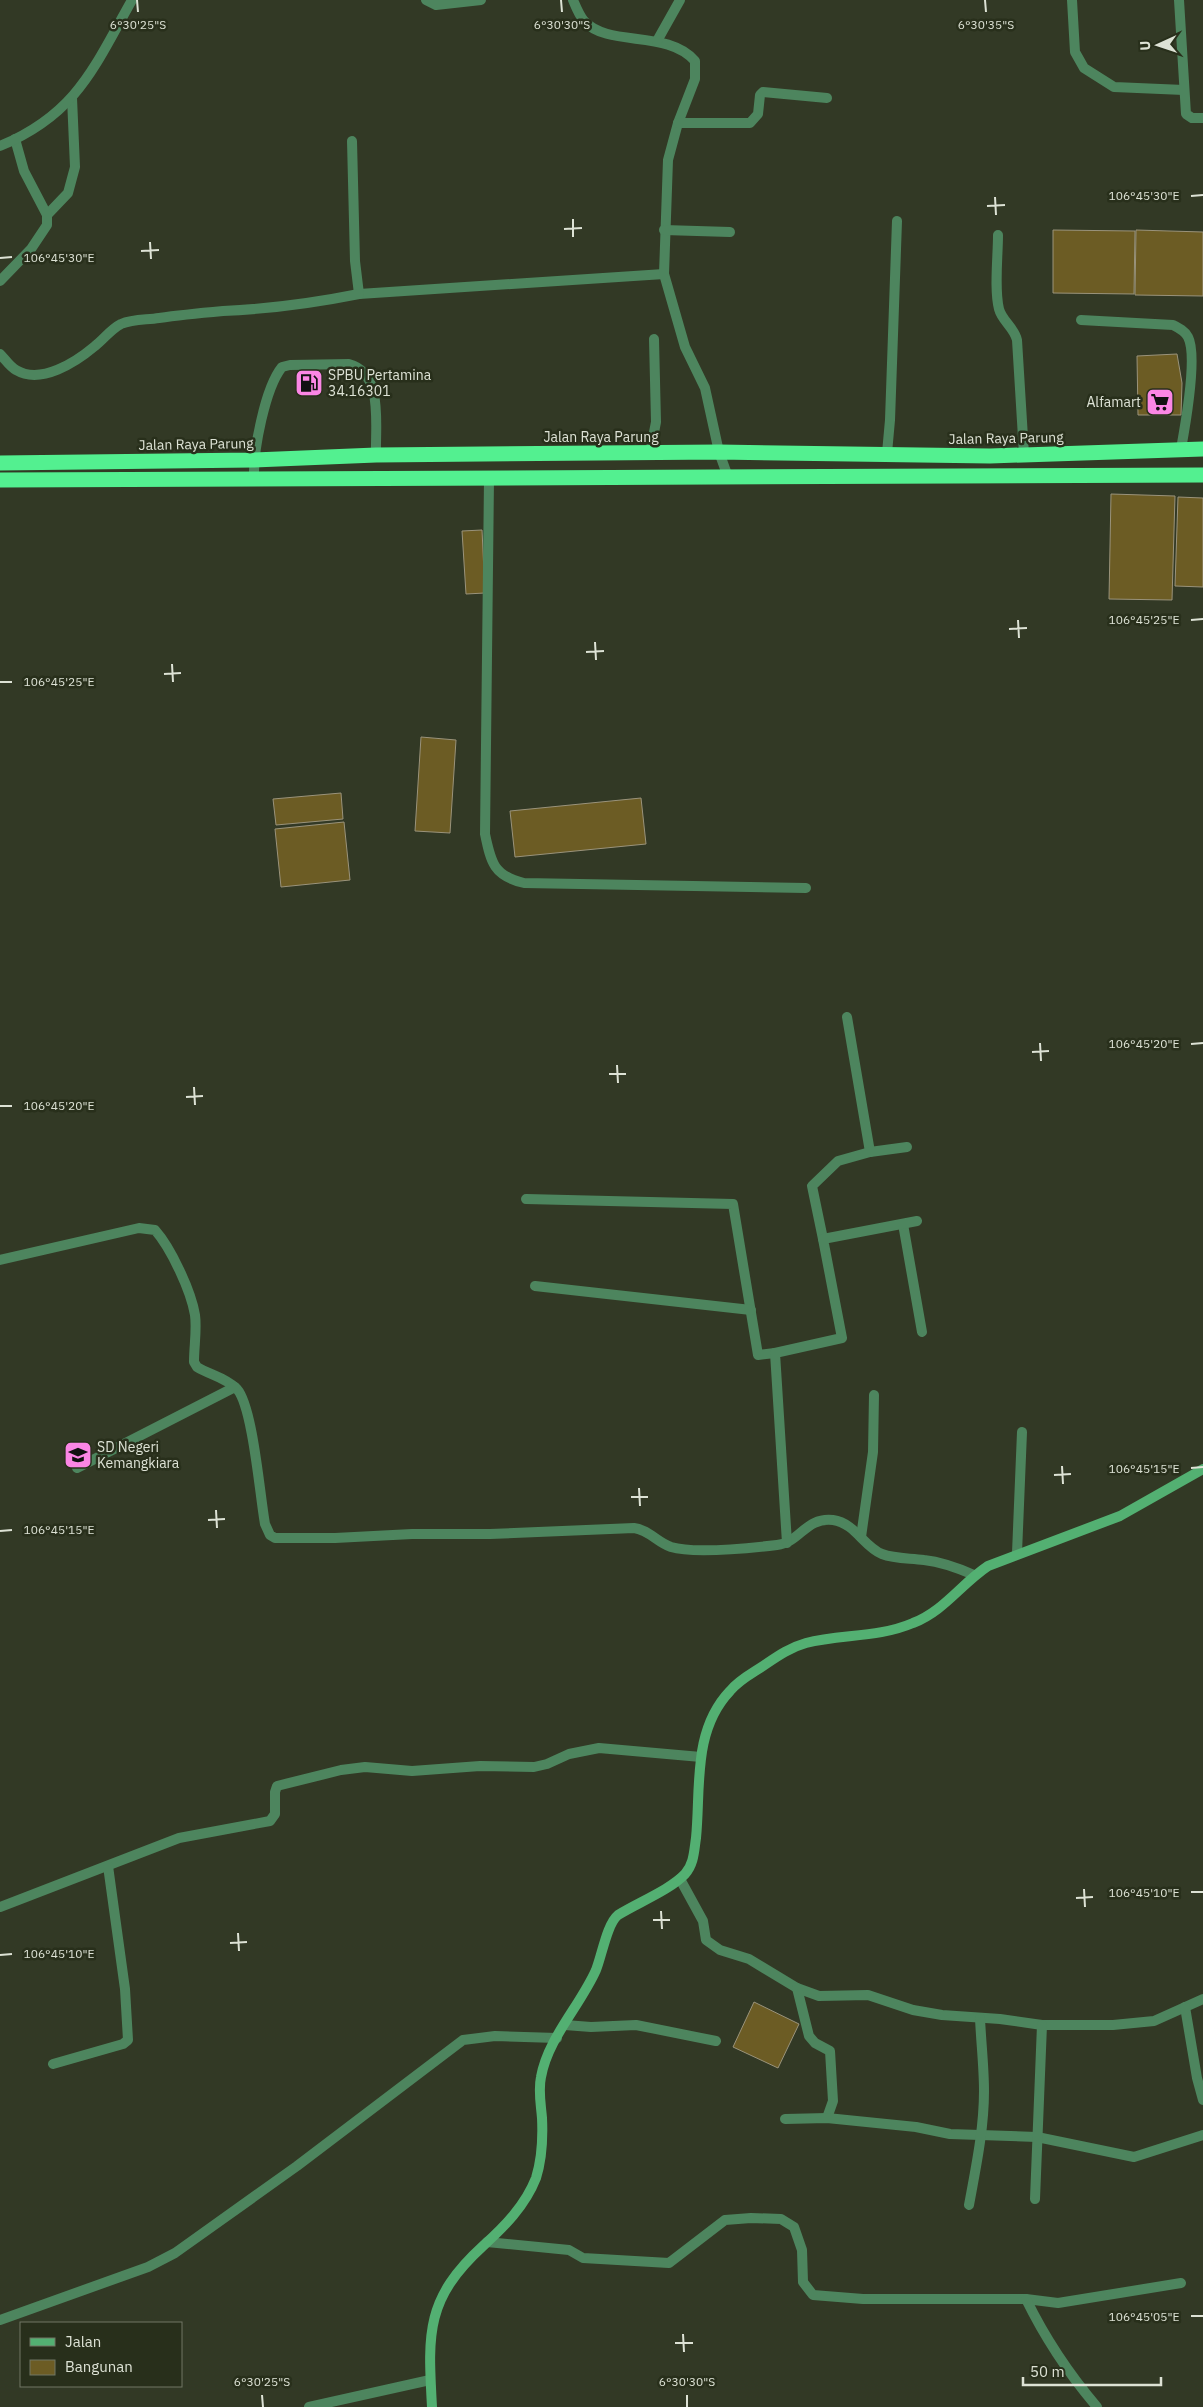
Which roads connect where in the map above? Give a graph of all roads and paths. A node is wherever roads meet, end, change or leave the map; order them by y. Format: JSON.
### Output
{"nodes":[{"id":1,"x":132,"y":0,"type":"edge"},
{"id":2,"x":426,"y":0,"type":"edge"},
{"id":3,"x":481,"y":0,"type":"edge"},
{"id":4,"x":573,"y":0,"type":"edge"},
{"id":5,"x":680,"y":0,"type":"edge"},
{"id":6,"x":1072,"y":0,"type":"edge"},
{"id":7,"x":1179,"y":0,"type":"edge"},
{"id":8,"x":658,"y":41,"type":"junction"},
{"id":9,"x":1184,"y":90,"type":"junction"},
{"id":10,"x":72,"y":98,"type":"junction"},
{"id":11,"x":827,"y":98,"type":"dead end"},
{"id":12,"x":1203,"y":118,"type":"edge"},
{"id":13,"x":678,"y":123,"type":"junction"},
{"id":14,"x":15,"y":139,"type":"junction"},
{"id":15,"x":352,"y":141,"type":"dead end"},
{"id":16,"x":0,"y":146,"type":"edge"},
{"id":17,"x":47,"y":215,"type":"junction"},
{"id":18,"x":897,"y":221,"type":"dead end"},
{"id":19,"x":664,"y":230,"type":"junction"},
{"id":20,"x":730,"y":232,"type":"dead end"},
{"id":21,"x":998,"y":235,"type":"dead end"},
{"id":22,"x":664,"y":274,"type":"junction"},
{"id":23,"x":0,"y":281,"type":"edge"},
{"id":24,"x":359,"y":294,"type":"junction"},
{"id":25,"x":1081,"y":320,"type":"dead end"},
{"id":26,"x":654,"y":339,"type":"dead end"},
{"id":27,"x":0,"y":354,"type":"edge"},
{"id":28,"x":1203,"y":449,"type":"edge"},
{"id":29,"x":1181,"y":450,"type":"junction"},
{"id":30,"x":719,"y":452,"type":"junction"},
{"id":31,"x":650,"y":453,"type":"junction"},
{"id":32,"x":887,"y":453,"type":"junction"},
{"id":33,"x":1024,"y":454,"type":"junction"},
{"id":34,"x":376,"y":455,"type":"junction"},
{"id":35,"x":254,"y":460,"type":"junction"},
{"id":36,"x":0,"y":464,"type":"edge"},
{"id":37,"x":1203,"y":475,"type":"edge"},
{"id":38,"x":728,"y":477,"type":"junction"},
{"id":39,"x":254,"y":478,"type":"junction"},
{"id":40,"x":489,"y":479,"type":"junction"},
{"id":41,"x":0,"y":480,"type":"edge"},
{"id":42,"x":806,"y":888,"type":"dead end"},
{"id":43,"x":847,"y":1017,"type":"dead end"},
{"id":44,"x":907,"y":1147,"type":"dead end"},
{"id":45,"x":870,"y":1152,"type":"junction"},
{"id":46,"x":526,"y":1199,"type":"dead end"},
{"id":47,"x":916,"y":1221,"type":"dead end"},
{"id":48,"x":903,"y":1224,"type":"junction"},
{"id":49,"x":823,"y":1239,"type":"junction"},
{"id":50,"x":0,"y":1260,"type":"edge"},
{"id":51,"x":535,"y":1286,"type":"dead end"},
{"id":52,"x":751,"y":1310,"type":"junction"},
{"id":53,"x":922,"y":1332,"type":"dead end"},
{"id":54,"x":775,"y":1353,"type":"junction"},
{"id":55,"x":235,"y":1387,"type":"junction"},
{"id":56,"x":874,"y":1396,"type":"dead end"},
{"id":57,"x":1022,"y":1432,"type":"dead end"},
{"id":58,"x":77,"y":1468,"type":"dead end"},
{"id":59,"x":1203,"y":1470,"type":"edge"},
{"id":60,"x":861,"y":1537,"type":"junction"},
{"id":61,"x":787,"y":1543,"type":"junction"},
{"id":62,"x":1017,"y":1554,"type":"junction"},
{"id":63,"x":974,"y":1575,"type":"junction"},
{"id":64,"x":701,"y":1757,"type":"junction"},
{"id":65,"x":108,"y":1866,"type":"junction"},
{"id":66,"x":680,"y":1879,"type":"junction"},
{"id":67,"x":0,"y":1906,"type":"edge"},
{"id":68,"x":797,"y":1988,"type":"junction"},
{"id":69,"x":1203,"y":1999,"type":"edge"},
{"id":70,"x":1186,"y":2007,"type":"junction"},
{"id":71,"x":980,"y":2018,"type":"junction"},
{"id":72,"x":565,"y":2025,"type":"junction"},
{"id":73,"x":1042,"y":2025,"type":"junction"},
{"id":74,"x":557,"y":2038,"type":"junction"},
{"id":75,"x":716,"y":2041,"type":"dead end"},
{"id":76,"x":53,"y":2064,"type":"dead end"},
{"id":77,"x":1203,"y":2100,"type":"edge"},
{"id":78,"x":827,"y":2118,"type":"junction"},
{"id":79,"x":785,"y":2119,"type":"dead end"},
{"id":80,"x":982,"y":2134,"type":"junction"},
{"id":81,"x":1203,"y":2136,"type":"edge"},
{"id":82,"x":1037,"y":2137,"type":"junction"},
{"id":83,"x":1035,"y":2199,"type":"dead end"},
{"id":84,"x":969,"y":2205,"type":"dead end"},
{"id":85,"x":487,"y":2242,"type":"junction"},
{"id":86,"x":1181,"y":2283,"type":"dead end"},
{"id":87,"x":1026,"y":2299,"type":"junction"},
{"id":88,"x":0,"y":2320,"type":"edge"},
{"id":89,"x":430,"y":2380,"type":"junction"},
{"id":90,"x":309,"y":2407,"type":"edge"},
{"id":91,"x":432,"y":2407,"type":"edge"},
{"id":92,"x":1097,"y":2407,"type":"edge"}],
"edges":[{"from":1,"to":10,"type":"street"},
{"from":2,"to":3,"type":"street"},
{"from":4,"to":8,"type":"street"},
{"from":5,"to":8,"type":"street"},
{"from":6,"to":9,"type":"street"},
{"from":7,"to":9,"type":"street"},
{"from":8,"to":13,"type":"street"},
{"from":9,"to":12,"type":"street"},
{"from":10,"to":14,"type":"street"},
{"from":10,"to":17,"type":"street"},
{"from":11,"to":13,"type":"street"},
{"from":13,"to":19,"type":"street"},
{"from":14,"to":16,"type":"street"},
{"from":14,"to":17,"type":"street"},
{"from":15,"to":24,"type":"street"},
{"from":17,"to":23,"type":"street"},
{"from":18,"to":32,"type":"street"},
{"from":19,"to":20,"type":"street"},
{"from":19,"to":22,"type":"street"},
{"from":21,"to":33,"type":"street"},
{"from":22,"to":24,"type":"street"},
{"from":22,"to":30,"type":"street"},
{"from":24,"to":27,"type":"street"},
{"from":25,"to":29,"type":"street"},
{"from":26,"to":31,"type":"street"},
{"from":28,"to":29,"type":"highway","name":"Jalan Raya Parung"},
{"from":29,"to":33,"type":"highway","name":"Jalan Raya Parung"},
{"from":30,"to":31,"type":"highway","name":"Jalan Raya Parung"},
{"from":30,"to":32,"type":"highway","name":"Jalan Raya Parung"},
{"from":30,"to":38,"type":"street"},
{"from":31,"to":34,"type":"highway","name":"Jalan Raya Parung"},
{"from":32,"to":33,"type":"highway","name":"Jalan Raya Parung"},
{"from":34,"to":35,"type":"highway","name":"Jalan Raya Parung"},
{"from":34,"to":35,"type":"street"},
{"from":35,"to":36,"type":"highway","name":"Jalan Raya Parung"},
{"from":35,"to":39,"type":"street"},
{"from":37,"to":38,"type":"highway"},
{"from":38,"to":40,"type":"highway"},
{"from":39,"to":40,"type":"highway"},
{"from":39,"to":41,"type":"highway"},
{"from":40,"to":42,"type":"street"},
{"from":43,"to":45,"type":"street"},
{"from":44,"to":45,"type":"street"},
{"from":45,"to":49,"type":"street"},
{"from":46,"to":52,"type":"street"},
{"from":47,"to":48,"type":"street"},
{"from":48,"to":49,"type":"street"},
{"from":48,"to":53,"type":"street"},
{"from":49,"to":54,"type":"street"},
{"from":50,"to":55,"type":"street"},
{"from":51,"to":52,"type":"street"},
{"from":52,"to":54,"type":"street"},
{"from":54,"to":61,"type":"street"},
{"from":55,"to":58,"type":"street"},
{"from":55,"to":61,"type":"street"},
{"from":56,"to":60,"type":"street"},
{"from":57,"to":62,"type":"street"},
{"from":59,"to":62,"type":"street"},
{"from":60,"to":61,"type":"street"},
{"from":60,"to":63,"type":"street"},
{"from":62,"to":63,"type":"street"},
{"from":63,"to":64,"type":"street"},
{"from":64,"to":65,"type":"street"},
{"from":64,"to":66,"type":"street"},
{"from":65,"to":67,"type":"street"},
{"from":65,"to":76,"type":"street"},
{"from":66,"to":68,"type":"street"},
{"from":66,"to":72,"type":"street"},
{"from":68,"to":71,"type":"street"},
{"from":68,"to":78,"type":"street"},
{"from":69,"to":70,"type":"street"},
{"from":70,"to":73,"type":"street"},
{"from":70,"to":77,"type":"street"},
{"from":71,"to":73,"type":"street"},
{"from":71,"to":80,"type":"street"},
{"from":72,"to":74,"type":"street"},
{"from":72,"to":75,"type":"street"},
{"from":73,"to":82,"type":"street"},
{"from":74,"to":85,"type":"street"},
{"from":74,"to":88,"type":"street"},
{"from":78,"to":79,"type":"street"},
{"from":78,"to":80,"type":"street"},
{"from":80,"to":82,"type":"street"},
{"from":80,"to":84,"type":"street"},
{"from":81,"to":82,"type":"street"},
{"from":82,"to":83,"type":"street"},
{"from":85,"to":87,"type":"street"},
{"from":85,"to":89,"type":"street"},
{"from":86,"to":87,"type":"street"},
{"from":87,"to":92,"type":"street"},
{"from":89,"to":90,"type":"street"},
{"from":89,"to":91,"type":"street"}]}
